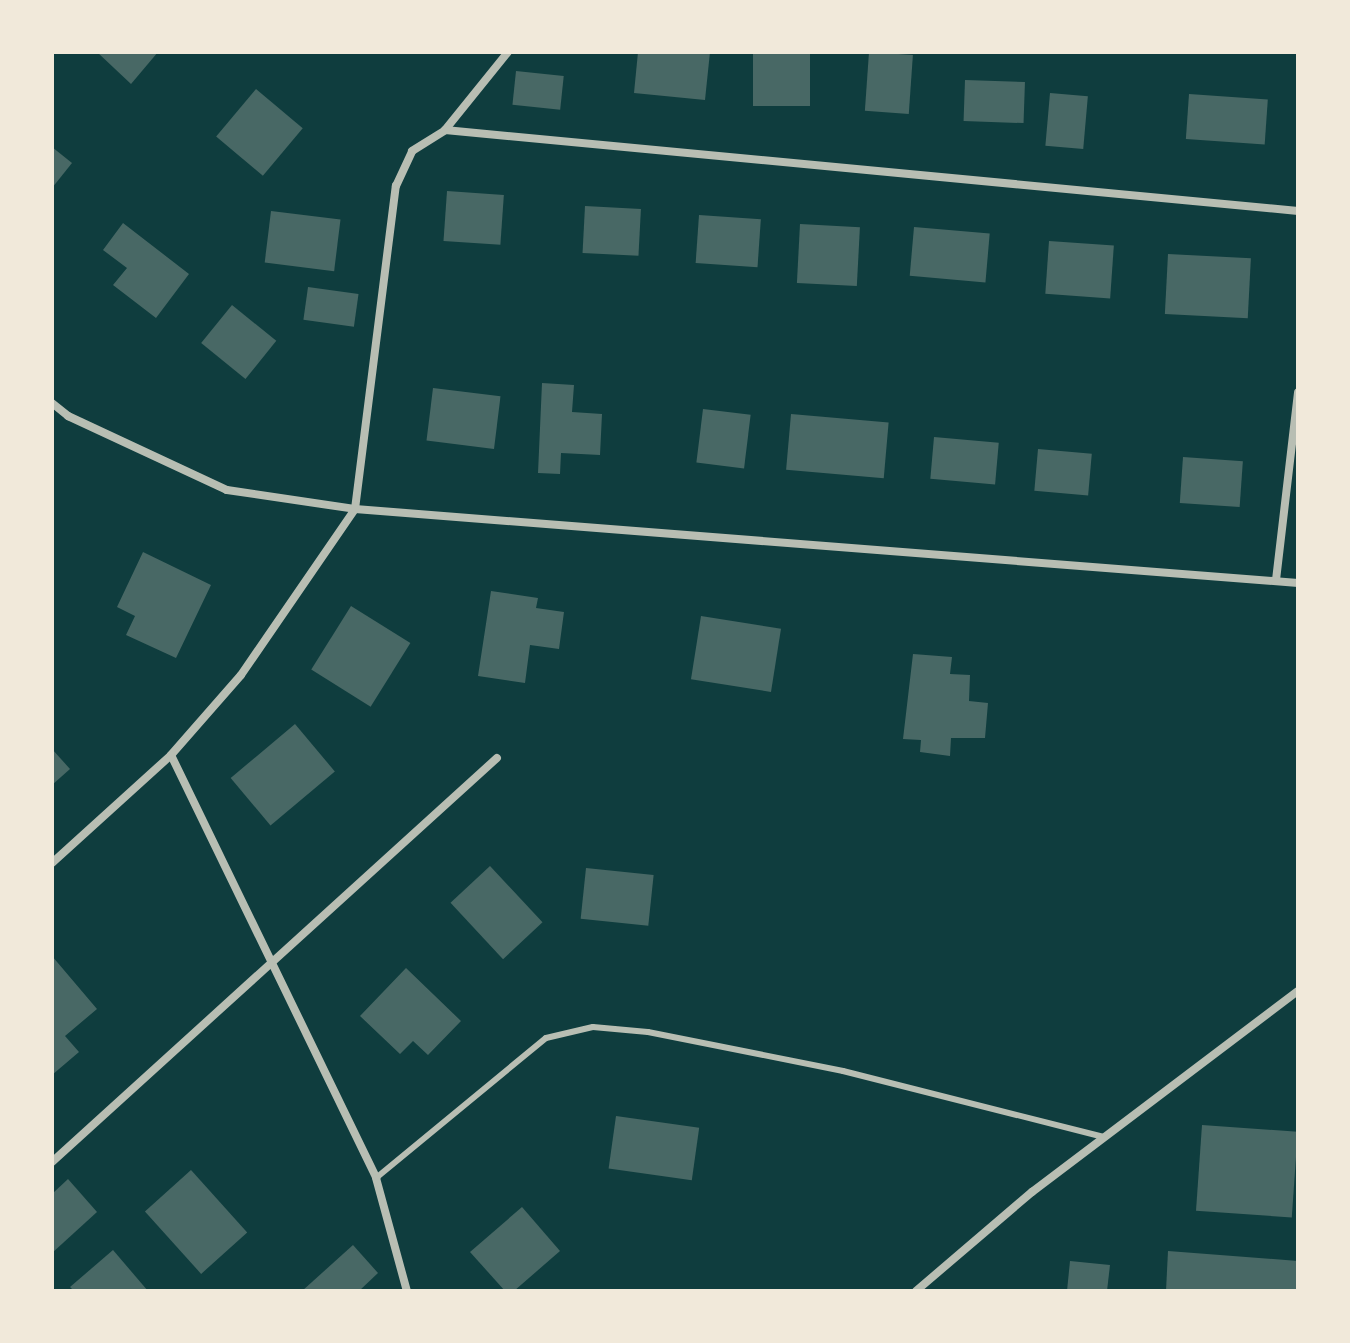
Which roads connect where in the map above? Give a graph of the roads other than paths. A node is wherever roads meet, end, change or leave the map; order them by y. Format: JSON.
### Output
{"nodes":[{"id":1,"x":508,"y":52,"type":"edge"},
{"id":2,"x":445,"y":130,"type":"junction"},
{"id":3,"x":1298,"y":211,"type":"edge"},
{"id":4,"x":1298,"y":392,"type":"edge"},
{"id":5,"x":52,"y":403,"type":"edge"},
{"id":6,"x":355,"y":509,"type":"junction"},
{"id":7,"x":1276,"y":580,"type":"junction"},
{"id":8,"x":1298,"y":583,"type":"edge"},
{"id":9,"x":171,"y":755,"type":"junction"},
{"id":10,"x":497,"y":758,"type":"dead end"},
{"id":11,"x":52,"y":863,"type":"edge"},
{"id":12,"x":272,"y":961,"type":"junction"},
{"id":13,"x":1298,"y":991,"type":"edge"},
{"id":14,"x":1104,"y":1137,"type":"junction"},
{"id":15,"x":52,"y":1162,"type":"edge"},
{"id":16,"x":376,"y":1178,"type":"junction"},
{"id":17,"x":407,"y":1291,"type":"edge"},
{"id":18,"x":916,"y":1291,"type":"edge"}],
"edges":[{"from":1,"to":2,"type":"street"},
{"from":2,"to":3,"type":"street"},
{"from":2,"to":6,"type":"street"},
{"from":4,"to":7,"type":"street"},
{"from":5,"to":6,"type":"street"},
{"from":6,"to":7,"type":"street"},
{"from":6,"to":9,"type":"street"},
{"from":7,"to":8,"type":"street"},
{"from":9,"to":11,"type":"street"},
{"from":9,"to":12,"type":"street"},
{"from":10,"to":12,"type":"street"},
{"from":12,"to":15,"type":"street"},
{"from":12,"to":16,"type":"street"},
{"from":13,"to":14,"type":"street"},
{"from":14,"to":16,"type":"lane"},
{"from":14,"to":18,"type":"street"},
{"from":16,"to":17,"type":"street"}]}
